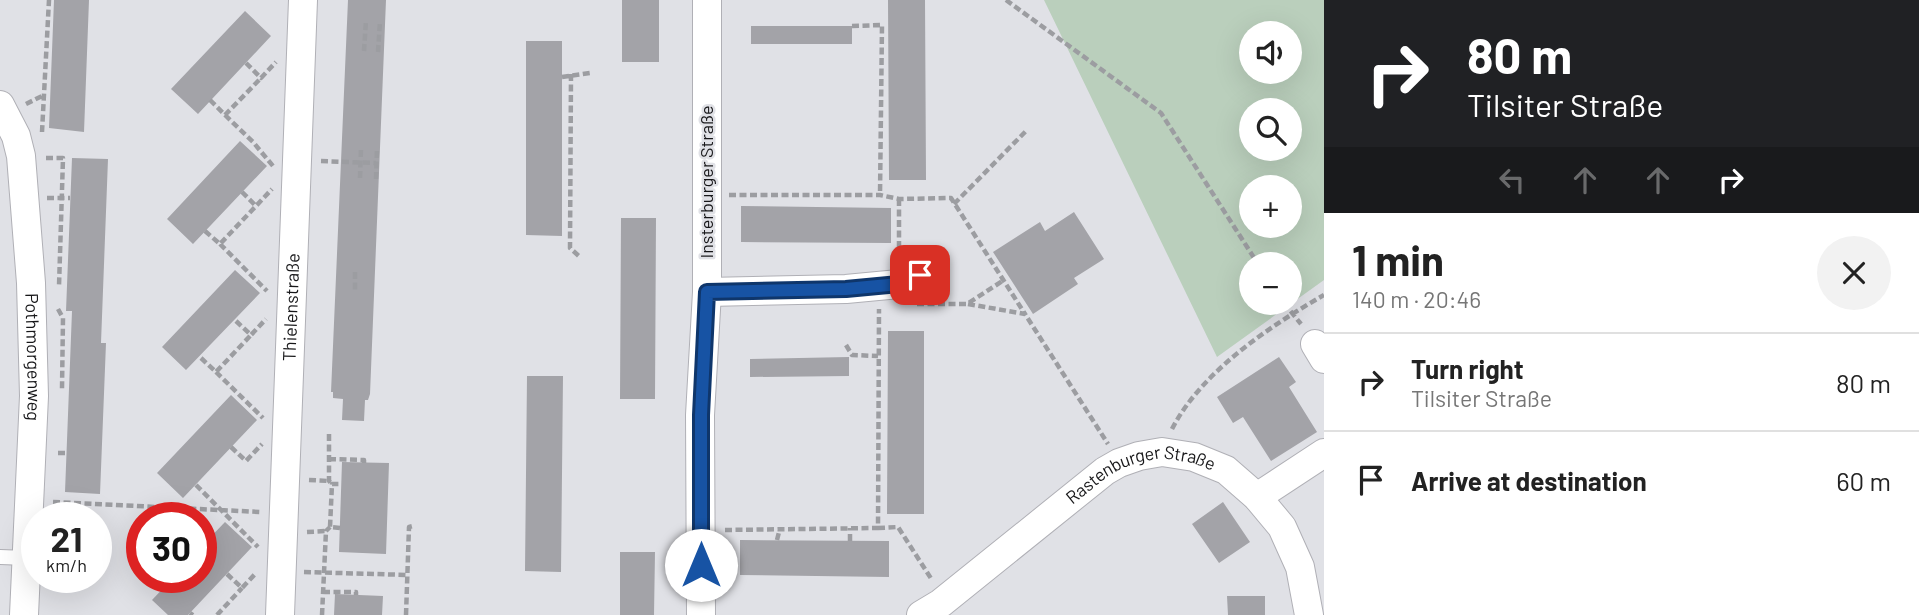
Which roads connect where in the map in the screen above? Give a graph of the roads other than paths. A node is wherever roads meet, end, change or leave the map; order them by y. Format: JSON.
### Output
{"nodes":[{"id":1,"x":303,"y":0,"type":"edge"},
{"id":2,"x":707,"y":0,"type":"edge"},
{"id":3,"x":8,"y":107,"type":"edge"},
{"id":4,"x":910,"y":280,"type":"road end"},
{"id":5,"x":707,"y":292,"type":"junction"},
{"id":6,"x":1324,"y":453,"type":"edge"},
{"id":7,"x":1257,"y":497,"type":"junction"},
{"id":8,"x":13,"y":557,"type":"edge"},
{"id":9,"x":24,"y":615,"type":"edge"},
{"id":10,"x":280,"y":615,"type":"edge"},
{"id":11,"x":701,"y":615,"type":"edge"},
{"id":12,"x":920,"y":615,"type":"edge"},
{"id":13,"x":1309,"y":615,"type":"edge"}],
"edges":[{"from":1,"to":10,"type":"street","name":"Thielenstraße"},
{"from":2,"to":5,"type":"street","name":"Insterburger Straße"},
{"from":3,"to":8,"type":"street","name":"Pothmorgenweg"},
{"from":4,"to":5,"type":"street"},
{"from":5,"to":11,"type":"street","name":"Insterburger Straße"},
{"from":6,"to":7,"type":"street"},
{"from":7,"to":12,"type":"street","name":"Rastenburger Straße"},
{"from":7,"to":13,"type":"street","name":"Rastenburger Straße"},
{"from":8,"to":9,"type":"street","name":"Pothmorgenweg"}]}
